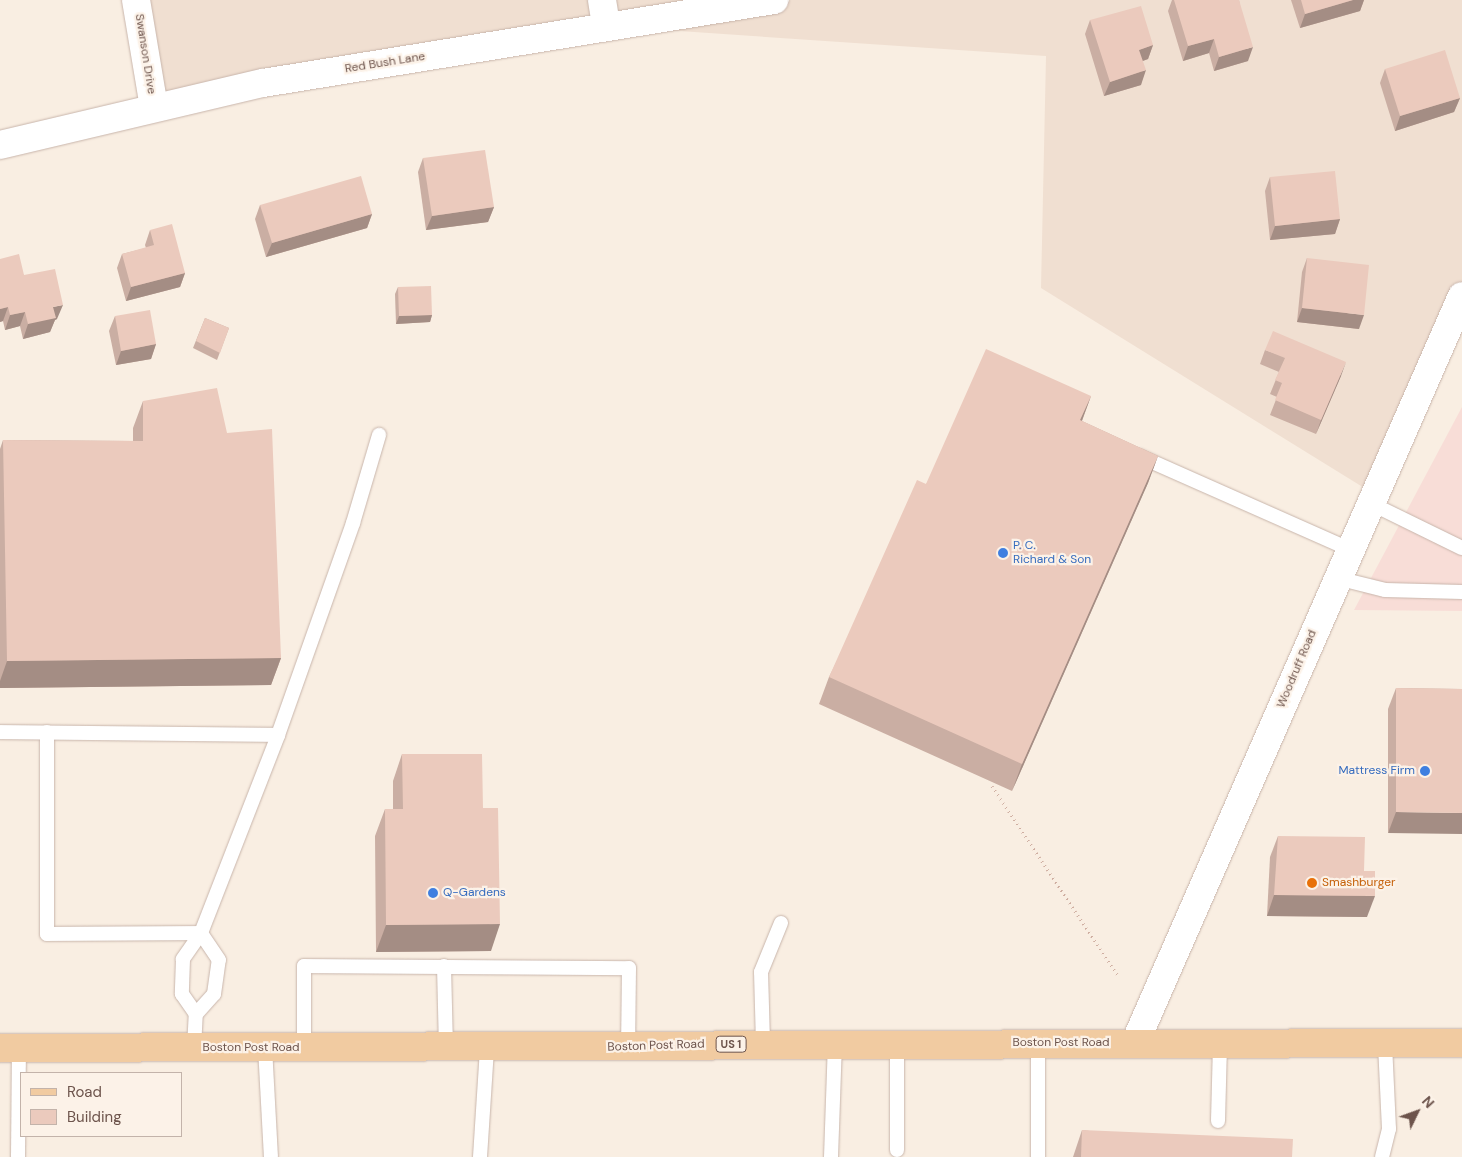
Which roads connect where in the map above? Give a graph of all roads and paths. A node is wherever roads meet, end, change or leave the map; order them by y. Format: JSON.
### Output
{"nodes":[{"id":1,"x":136,"y":0,"type":"edge"},
{"id":2,"x":774,"y":0,"type":"edge"},
{"id":3,"x":604,"y":13,"type":"edge"},
{"id":4,"x":154,"y":108,"type":"junction"},
{"id":5,"x":0,"y":145,"type":"edge"},
{"id":6,"x":1462,"y":296,"type":"edge"},
{"id":7,"x":378,"y":435,"type":"dead end"},
{"id":8,"x":1125,"y":449,"type":"edge"},
{"id":9,"x":1370,"y":503,"type":"junction"},
{"id":10,"x":1462,"y":548,"type":"edge"},
{"id":11,"x":1349,"y":549,"type":"junction"},
{"id":12,"x":1337,"y":578,"type":"junction"},
{"id":13,"x":1462,"y":592,"type":"edge"},
{"id":14,"x":0,"y":732,"type":"edge"},
{"id":15,"x":47,"y":732,"type":"junction"},
{"id":16,"x":278,"y":735,"type":"junction"},
{"id":17,"x":992,"y":786,"type":"dead end"},
{"id":18,"x":781,"y":923,"type":"dead end"},
{"id":19,"x":201,"y":933,"type":"junction"},
{"id":20,"x":444,"y":966,"type":"junction"},
{"id":21,"x":1117,"y":974,"type":"dead end"},
{"id":22,"x":196,"y":1014,"type":"junction"},
{"id":23,"x":763,"y":1043,"type":"junction"},
{"id":24,"x":835,"y":1043,"type":"junction"},
{"id":25,"x":897,"y":1043,"type":"junction"},
{"id":26,"x":1038,"y":1043,"type":"junction"},
{"id":27,"x":1135,"y":1043,"type":"junction"},
{"id":28,"x":1220,"y":1043,"type":"junction"},
{"id":29,"x":1385,"y":1043,"type":"junction"},
{"id":30,"x":1462,"y":1043,"type":"edge"},
{"id":31,"x":9,"y":1048,"type":"edge"},
{"id":32,"x":194,"y":1048,"type":"junction"},
{"id":33,"x":265,"y":1048,"type":"junction"},
{"id":34,"x":304,"y":1048,"type":"junction"},
{"id":35,"x":487,"y":1048,"type":"junction"},
{"id":36,"x":628,"y":1048,"type":"junction"},
{"id":37,"x":446,"y":1049,"type":"junction"},
{"id":38,"x":1218,"y":1121,"type":"dead end"},
{"id":39,"x":897,"y":1150,"type":"dead end"},
{"id":40,"x":18,"y":1157,"type":"edge"},
{"id":41,"x":271,"y":1157,"type":"edge"},
{"id":42,"x":480,"y":1157,"type":"edge"},
{"id":43,"x":831,"y":1157,"type":"edge"},
{"id":44,"x":1038,"y":1157,"type":"edge"},
{"id":45,"x":1382,"y":1157,"type":"edge"}],
"edges":[{"from":1,"to":4,"type":"street","name":"Swanson Drive"},
{"from":2,"to":3,"type":"street","name":"Red Bush Lane"},
{"from":3,"to":4,"type":"street","name":"Red Bush Lane"},
{"from":4,"to":5,"type":"street","name":"Red Bush Lane"},
{"from":6,"to":9,"type":"street","name":"Woodruff Road"},
{"from":7,"to":16,"type":"lane"},
{"from":8,"to":11,"type":"lane"},
{"from":9,"to":10,"type":"lane"},
{"from":9,"to":11,"type":"street","name":"Woodruff Road"},
{"from":11,"to":12,"type":"street","name":"Woodruff Road"},
{"from":12,"to":13,"type":"lane"},
{"from":12,"to":27,"type":"street","name":"Woodruff Road"},
{"from":14,"to":15,"type":"lane"},
{"from":15,"to":16,"type":"lane"},
{"from":15,"to":19,"type":"lane"},
{"from":16,"to":19,"type":"lane"},
{"from":17,"to":21,"type":"path"},
{"from":18,"to":23,"type":"lane"},
{"from":19,"to":22,"type":"lane"},
{"from":19,"to":22,"type":"lane"},
{"from":20,"to":34,"type":"lane"},
{"from":20,"to":36,"type":"lane"},
{"from":20,"to":37,"type":"lane"},
{"from":22,"to":32,"type":"lane"},
{"from":23,"to":24,"type":"main road","name":"Boston Post Road","number":"US 1"},
{"from":23,"to":36,"type":"main road","name":"Boston Post Road","number":"US 1"},
{"from":24,"to":25,"type":"main road","name":"Boston Post Road","number":"US 1"},
{"from":24,"to":43,"type":"lane"},
{"from":25,"to":26,"type":"main road","name":"Boston Post Road","number":"US 1"},
{"from":25,"to":39,"type":"lane"},
{"from":26,"to":27,"type":"main road","name":"Boston Post Road","number":"US 1"},
{"from":26,"to":44,"type":"lane"},
{"from":27,"to":28,"type":"main road","name":"Boston Post Road","number":"US 1"},
{"from":28,"to":29,"type":"main road","name":"Boston Post Road","number":"US 1"},
{"from":28,"to":38,"type":"lane"},
{"from":29,"to":30,"type":"main road","name":"Boston Post Road","number":"US 1"},
{"from":29,"to":45,"type":"lane"},
{"from":31,"to":32,"type":"main road","name":"Boston Post Road","number":"US 1"},
{"from":31,"to":40,"type":"lane"},
{"from":32,"to":33,"type":"main road","name":"Boston Post Road","number":"US 1"},
{"from":33,"to":34,"type":"main road","name":"Boston Post Road","number":"US 1"},
{"from":33,"to":41,"type":"lane"},
{"from":34,"to":37,"type":"main road","name":"Boston Post Road","number":"US 1"},
{"from":35,"to":36,"type":"main road","name":"Boston Post Road","number":"US 1"},
{"from":35,"to":37,"type":"main road","name":"Boston Post Road","number":"US 1"},
{"from":35,"to":42,"type":"lane"}]}
